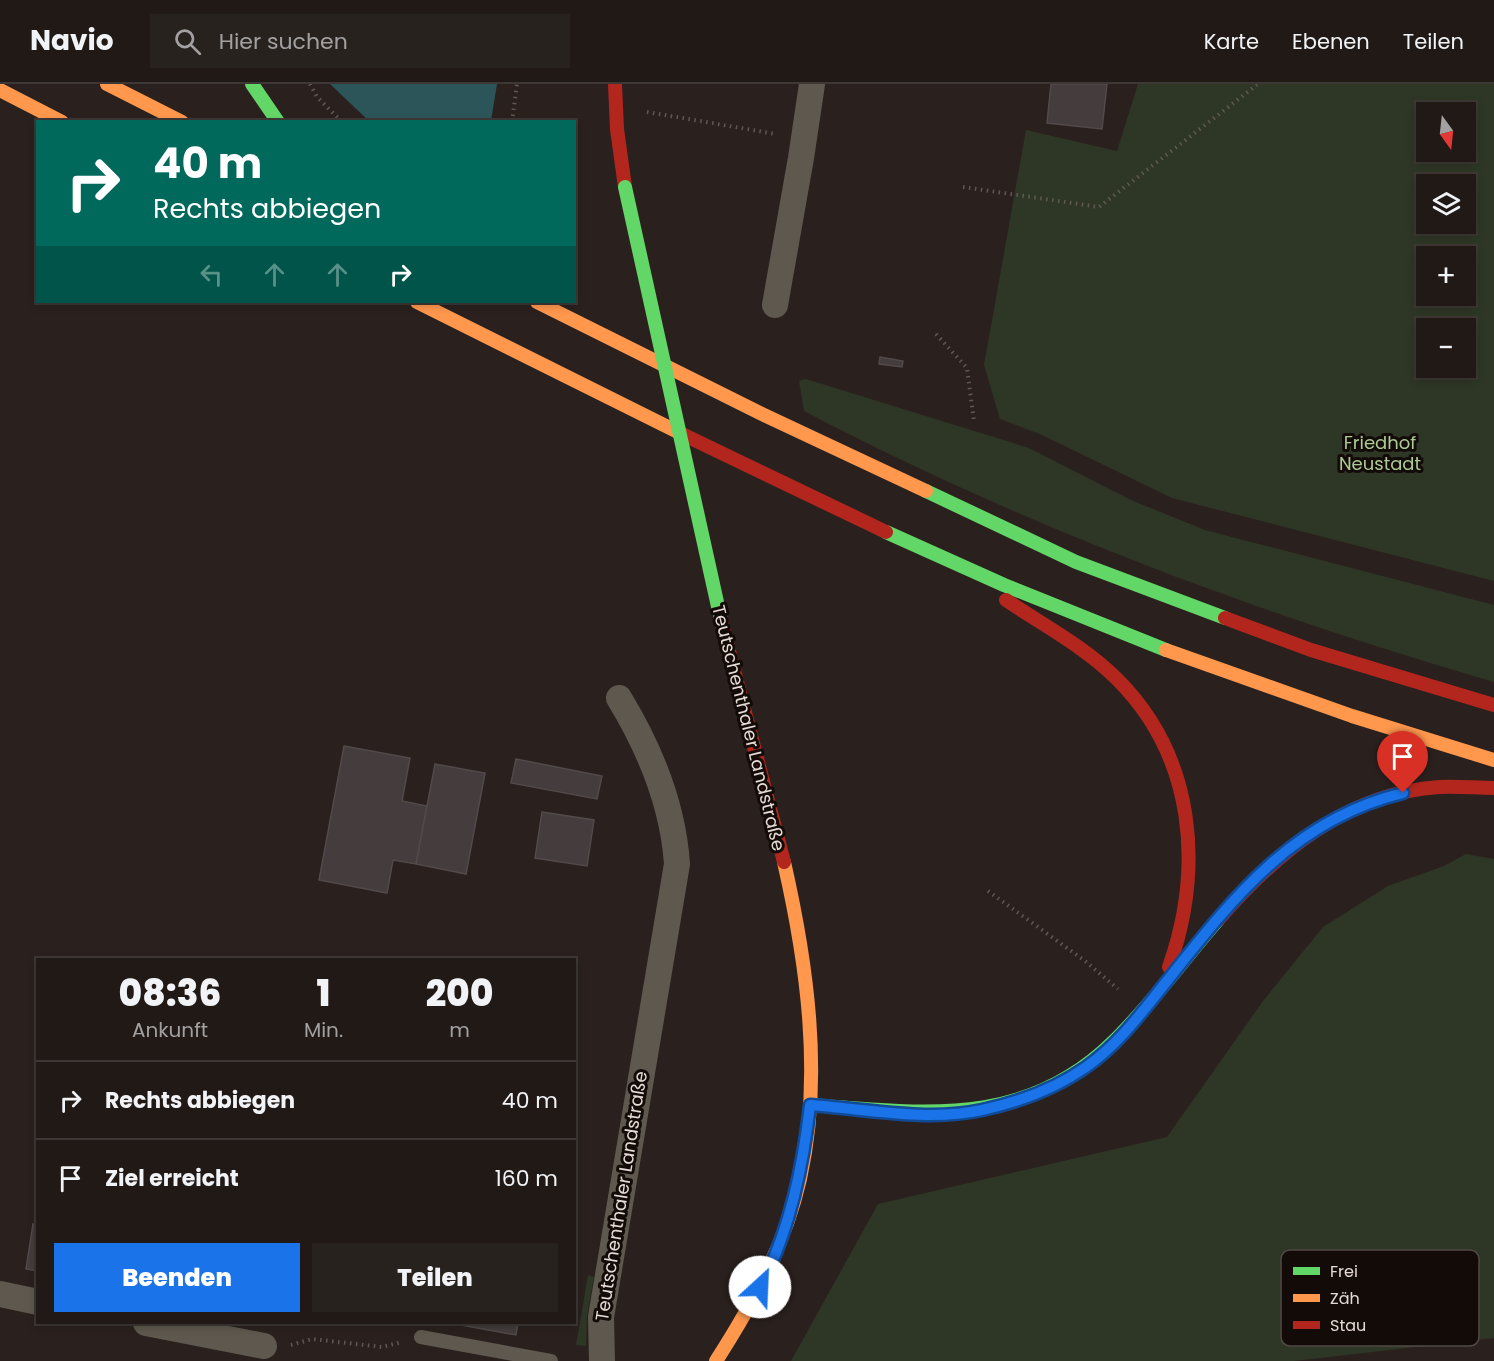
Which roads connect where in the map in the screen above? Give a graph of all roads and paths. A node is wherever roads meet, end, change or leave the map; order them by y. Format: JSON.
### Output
{"nodes":[{"id":1,"x":107,"y":84,"type":"edge"},
{"id":2,"x":252,"y":84,"type":"edge"},
{"id":3,"x":310,"y":84,"type":"edge"},
{"id":4,"x":517,"y":84,"type":"edge"},
{"id":5,"x":615,"y":84,"type":"edge"},
{"id":6,"x":812,"y":84,"type":"edge"},
{"id":7,"x":1258,"y":84,"type":"edge"},
{"id":8,"x":0,"y":90,"type":"edge"},
{"id":9,"x":644,"y":111,"type":"dead end"},
{"id":10,"x":58,"y":120,"type":"edge"},
{"id":11,"x":178,"y":120,"type":"edge"},
{"id":12,"x":277,"y":120,"type":"edge"},
{"id":13,"x":340,"y":120,"type":"edge"},
{"id":14,"x":512,"y":120,"type":"edge"},
{"id":15,"x":804,"y":139,"type":"junction"},
{"id":16,"x":963,"y":187,"type":"dead end"},
{"id":17,"x":419,"y":303,"type":"edge"},
{"id":18,"x":539,"y":303,"type":"edge"},
{"id":19,"x":775,"y":304,"type":"dead end"},
{"id":20,"x":936,"y":334,"type":"dead end"},
{"id":21,"x":974,"y":421,"type":"dead end"},
{"id":22,"x":936,"y":555,"type":"junction"},
{"id":23,"x":619,"y":698,"type":"dead end"},
{"id":24,"x":1494,"y":705,"type":"edge"},
{"id":25,"x":1494,"y":760,"type":"edge"},
{"id":26,"x":1494,"y":788,"type":"edge"},
{"id":27,"x":988,"y":891,"type":"dead end"},
{"id":28,"x":1160,"y":990,"type":"junction"},
{"id":29,"x":1144,"y":1011,"type":"junction"},
{"id":30,"x":810,"y":1105,"type":"junction"},
{"id":31,"x":0,"y":1294,"type":"edge"},
{"id":32,"x":36,"y":1302,"type":"edge"},
{"id":33,"x":151,"y":1324,"type":"edge"},
{"id":34,"x":421,"y":1337,"type":"joint"},
{"id":35,"x":264,"y":1346,"type":"joint"},
{"id":36,"x":551,"y":1361,"type":"edge"},
{"id":37,"x":602,"y":1361,"type":"edge"},
{"id":38,"x":717,"y":1361,"type":"edge"}],
"edges":[{"from":1,"to":11,"type":"main road"},
{"from":2,"to":12,"type":"main road"},
{"from":3,"to":13,"type":"path"},
{"from":4,"to":14,"type":"path"},
{"from":5,"to":30,"type":"main road","name":"Teutschenthaler Landstraße","bridge":true},
{"from":6,"to":15,"type":"street"},
{"from":7,"to":16,"type":"path"},
{"from":8,"to":10,"type":"main road"},
{"from":9,"to":15,"type":"path"},
{"from":15,"to":19,"type":"street"},
{"from":17,"to":22,"type":"main road"},
{"from":18,"to":24,"type":"main road"},
{"from":20,"to":21,"type":"path"},
{"from":22,"to":25,"type":"main road"},
{"from":22,"to":28,"type":"main road"},
{"from":23,"to":37,"type":"street","name":"Teutschenthaler Landstraße"},
{"from":26,"to":28,"type":"main road"},
{"from":27,"to":29,"type":"path"},
{"from":28,"to":29,"type":"main road"},
{"from":29,"to":30,"type":"main road"},
{"from":30,"to":38,"type":"main road","name":"Teutschenthaler Landstraße"},
{"from":31,"to":32,"type":"street"},
{"from":33,"to":35,"type":"street"},
{"from":34,"to":35,"type":"path"},
{"from":34,"to":36,"type":"lane"}]}
